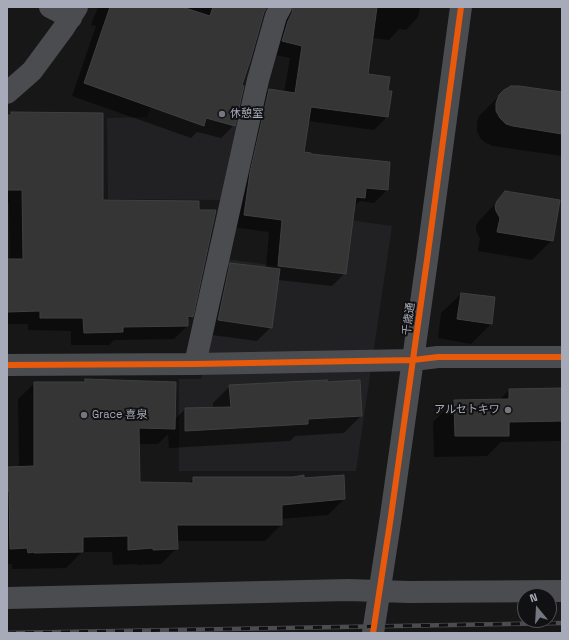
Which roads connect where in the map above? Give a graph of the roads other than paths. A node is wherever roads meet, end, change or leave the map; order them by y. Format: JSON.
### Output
{"nodes":[{"id":1,"x":50,"y":7,"type":"edge"},
{"id":2,"x":281,"y":7,"type":"edge"},
{"id":3,"x":461,"y":7,"type":"edge"},
{"id":4,"x":74,"y":12,"type":"edge"},
{"id":5,"x":7,"y":93,"type":"edge"},
{"id":6,"x":562,"y":357,"type":"edge"},
{"id":7,"x":413,"y":360,"type":"junction"},
{"id":8,"x":195,"y":364,"type":"junction"},
{"id":9,"x":7,"y":365,"type":"edge"},
{"id":10,"x":562,"y":591,"type":"edge"},
{"id":11,"x":379,"y":592,"type":"junction"},
{"id":12,"x":7,"y":598,"type":"edge"},
{"id":13,"x":372,"y":633,"type":"edge"}],
"edges":[{"from":1,"to":4,"type":"street"},
{"from":2,"to":8,"type":"street"},
{"from":3,"to":7,"type":"street","name":"千歳通"},
{"from":4,"to":5,"type":"street"},
{"from":6,"to":7,"type":"street"},
{"from":7,"to":8,"type":"street"},
{"from":7,"to":11,"type":"street","name":"千歳通"},
{"from":8,"to":9,"type":"street"},
{"from":10,"to":11,"type":"street"},
{"from":11,"to":12,"type":"street"},
{"from":11,"to":13,"type":"street","name":"千歳通"}]}
